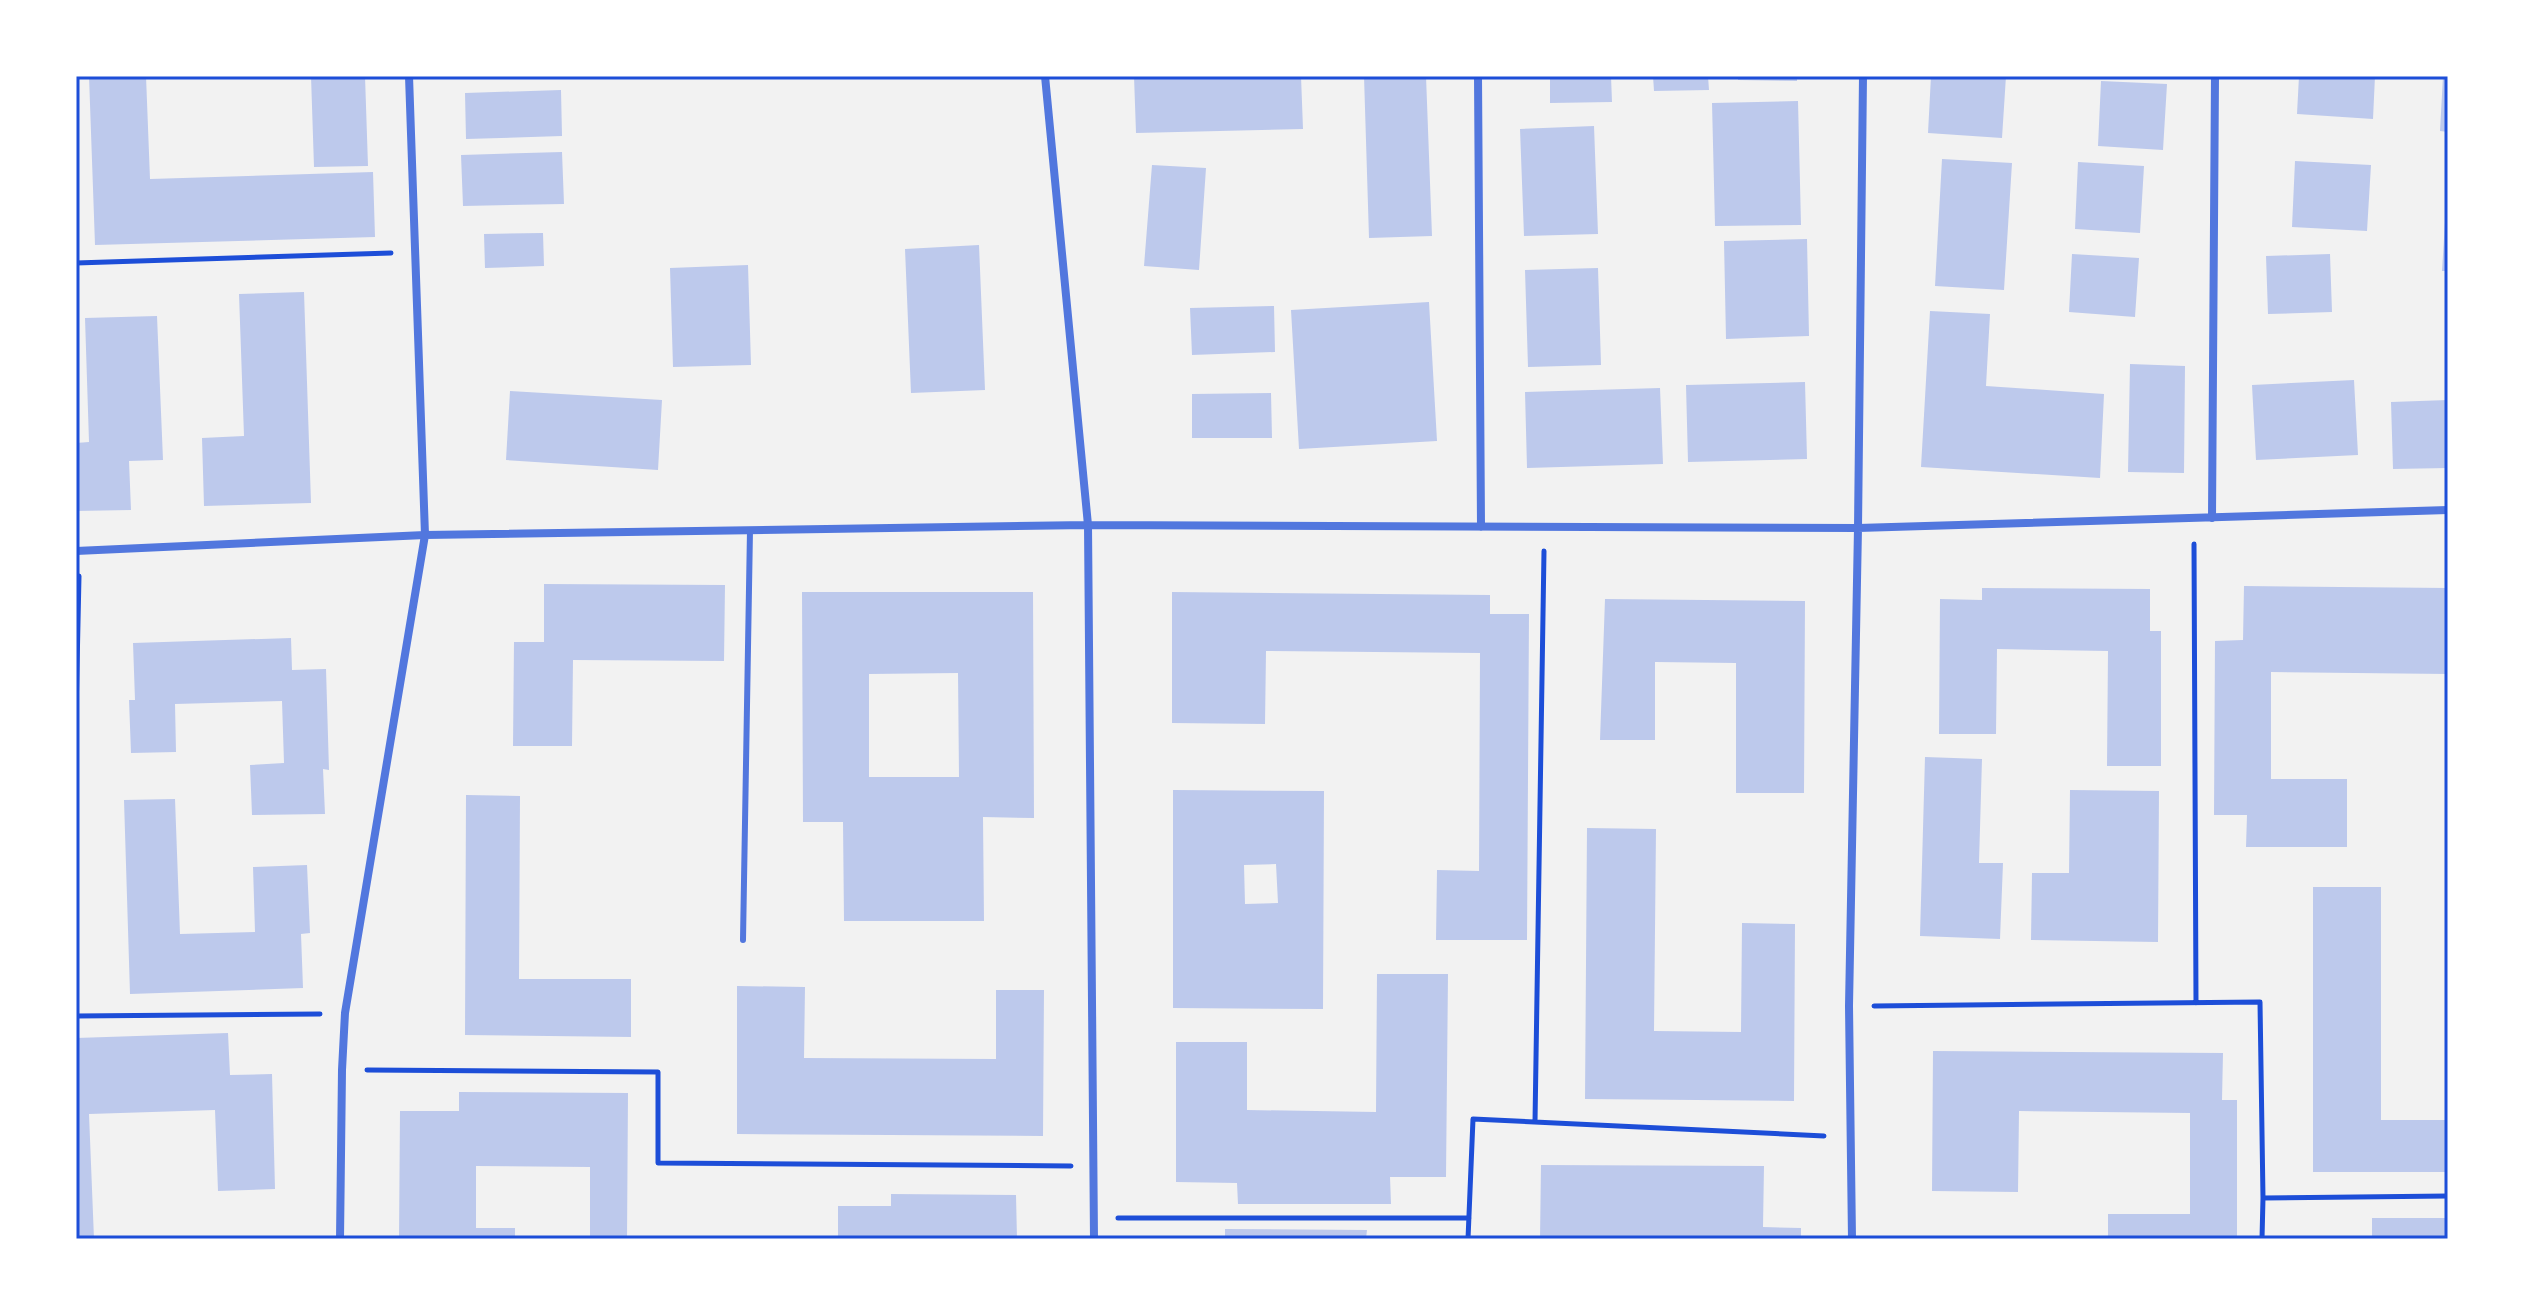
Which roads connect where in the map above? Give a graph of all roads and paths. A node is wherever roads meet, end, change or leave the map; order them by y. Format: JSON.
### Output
{"nodes":[{"id":1,"x":409,"y":76,"type":"edge"},
{"id":2,"x":1045,"y":76,"type":"edge"},
{"id":3,"x":1478,"y":76,"type":"edge"},
{"id":4,"x":1863,"y":76,"type":"edge"},
{"id":5,"x":2215,"y":76,"type":"edge"},
{"id":6,"x":416,"y":252,"type":"junction"},
{"id":7,"x":76,"y":263,"type":"edge"},
{"id":8,"x":2448,"y":510,"type":"edge"},
{"id":9,"x":2194,"y":518,"type":"junction"},
{"id":10,"x":2212,"y":518,"type":"junction"},
{"id":11,"x":1088,"y":525,"type":"junction"},
{"id":12,"x":1481,"y":527,"type":"junction"},
{"id":13,"x":1545,"y":527,"type":"junction"},
{"id":14,"x":1858,"y":528,"type":"junction"},
{"id":15,"x":750,"y":530,"type":"junction"},
{"id":16,"x":425,"y":535,"type":"junction"},
{"id":17,"x":78,"y":551,"type":"edge"},
{"id":18,"x":76,"y":715,"type":"edge"},
{"id":19,"x":743,"y":940,"type":"dead end"},
{"id":20,"x":2196,"y":1003,"type":"junction"},
{"id":21,"x":1849,"y":1006,"type":"junction"},
{"id":22,"x":345,"y":1013,"type":"junction"},
{"id":23,"x":76,"y":1016,"type":"edge"},
{"id":24,"x":342,"y":1070,"type":"junction"},
{"id":25,"x":1535,"y":1122,"type":"junction"},
{"id":26,"x":1851,"y":1137,"type":"junction"},
{"id":27,"x":1094,"y":1166,"type":"junction"},
{"id":28,"x":2448,"y":1196,"type":"edge"},
{"id":29,"x":2263,"y":1198,"type":"junction"},
{"id":30,"x":1094,"y":1218,"type":"junction"},
{"id":31,"x":1469,"y":1218,"type":"junction"},
{"id":32,"x":340,"y":1239,"type":"edge"},
{"id":33,"x":1094,"y":1239,"type":"edge"},
{"id":34,"x":1468,"y":1239,"type":"edge"},
{"id":35,"x":1852,"y":1239,"type":"edge"},
{"id":36,"x":2262,"y":1239,"type":"edge"}],
"edges":[{"from":1,"to":6,"type":"street"},
{"from":2,"to":11,"type":"street"},
{"from":3,"to":12,"type":"street"},
{"from":4,"to":14,"type":"street"},
{"from":5,"to":10,"type":"street"},
{"from":6,"to":7,"type":"path"},
{"from":6,"to":16,"type":"street"},
{"from":8,"to":10,"type":"street"},
{"from":9,"to":10,"type":"street"},
{"from":9,"to":14,"type":"street"},
{"from":9,"to":20,"type":"path"},
{"from":11,"to":12,"type":"street"},
{"from":11,"to":15,"type":"street"},
{"from":11,"to":27,"type":"street"},
{"from":12,"to":13,"type":"street"},
{"from":13,"to":14,"type":"street"},
{"from":13,"to":25,"type":"path"},
{"from":14,"to":21,"type":"street"},
{"from":15,"to":16,"type":"street"},
{"from":15,"to":19,"type":"lane"},
{"from":16,"to":17,"type":"street"},
{"from":16,"to":22,"type":"street"},
{"from":17,"to":18,"type":"path"},
{"from":20,"to":21,"type":"path"},
{"from":20,"to":29,"type":"path"},
{"from":21,"to":26,"type":"street"},
{"from":22,"to":23,"type":"path"},
{"from":22,"to":24,"type":"street"},
{"from":24,"to":27,"type":"path"},
{"from":24,"to":32,"type":"street"},
{"from":25,"to":26,"type":"path"},
{"from":25,"to":31,"type":"path"},
{"from":26,"to":35,"type":"street"},
{"from":27,"to":30,"type":"street"},
{"from":28,"to":29,"type":"path"},
{"from":29,"to":36,"type":"path"},
{"from":30,"to":31,"type":"path"},
{"from":30,"to":33,"type":"street"},
{"from":31,"to":34,"type":"path"}]}
